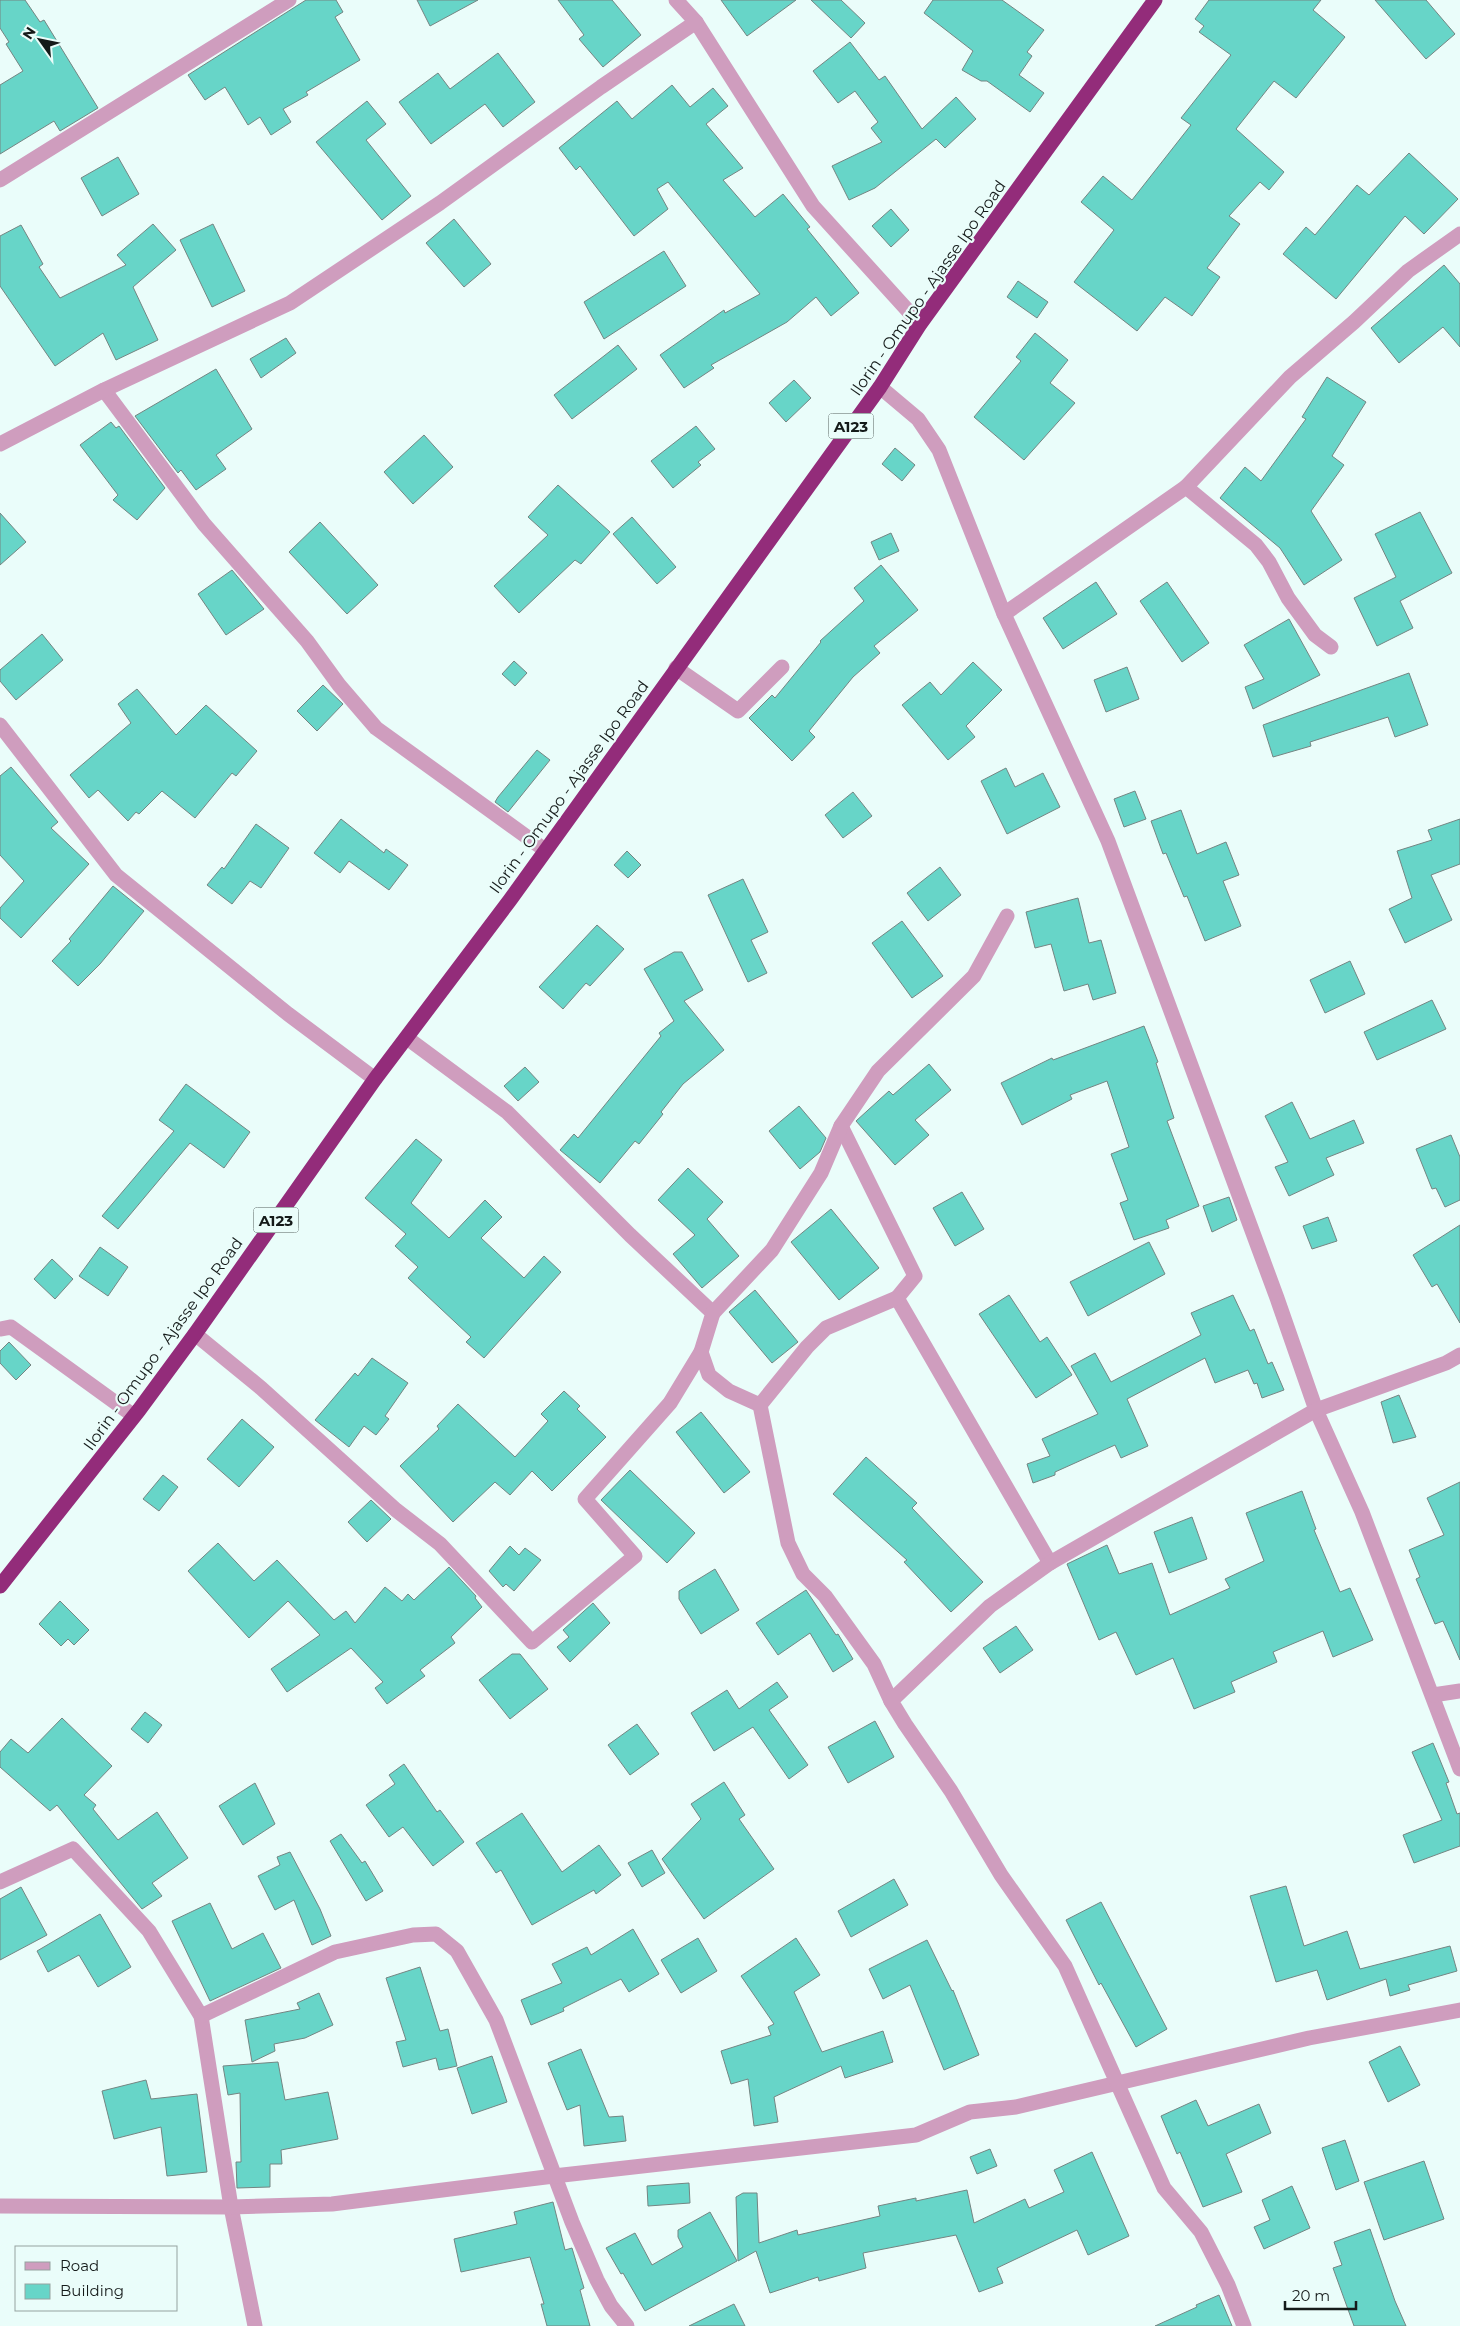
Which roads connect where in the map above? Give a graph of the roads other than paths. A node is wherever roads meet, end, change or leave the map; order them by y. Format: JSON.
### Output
{"nodes":[{"id":1,"x":289,"y":0,"type":"edge"},
{"id":2,"x":676,"y":0,"type":"edge"},
{"id":3,"x":1155,"y":0,"type":"edge"},
{"id":4,"x":696,"y":22,"type":"junction"},
{"id":5,"x":0,"y":180,"type":"edge"},
{"id":6,"x":1460,"y":234,"type":"edge"},
{"id":7,"x":920,"y":324,"type":"junction"},
{"id":8,"x":880,"y":387,"type":"junction"},
{"id":9,"x":104,"y":390,"type":"junction"},
{"id":10,"x":0,"y":444,"type":"edge"},
{"id":11,"x":1186,"y":487,"type":"junction"},
{"id":12,"x":1004,"y":614,"type":"junction"},
{"id":13,"x":1332,"y":647,"type":"dead end"},
{"id":14,"x":782,"y":667,"type":"dead end"},
{"id":15,"x":676,"y":668,"type":"junction"},
{"id":16,"x":0,"y":725,"type":"edge"},
{"id":17,"x":545,"y":850,"type":"junction"},
{"id":18,"x":1007,"y":916,"type":"dead end"},
{"id":19,"x":407,"y":1038,"type":"junction"},
{"id":20,"x":375,"y":1079,"type":"junction"},
{"id":21,"x":841,"y":1126,"type":"junction"},
{"id":22,"x":897,"y":1298,"type":"junction"},
{"id":23,"x":713,"y":1314,"type":"junction"},
{"id":24,"x":0,"y":1329,"type":"edge"},
{"id":25,"x":195,"y":1334,"type":"junction"},
{"id":26,"x":701,"y":1352,"type":"junction"},
{"id":27,"x":1460,"y":1354,"type":"edge"},
{"id":28,"x":760,"y":1405,"type":"junction"},
{"id":29,"x":1316,"y":1410,"type":"junction"},
{"id":30,"x":134,"y":1416,"type":"junction"},
{"id":31,"x":1050,"y":1563,"type":"junction"},
{"id":32,"x":0,"y":1586,"type":"edge"},
{"id":33,"x":1460,"y":1691,"type":"edge"},
{"id":34,"x":1433,"y":1694,"type":"junction"},
{"id":35,"x":891,"y":1700,"type":"junction"},
{"id":36,"x":1460,"y":1769,"type":"edge"},
{"id":37,"x":0,"y":1882,"type":"edge"},
{"id":38,"x":1460,"y":2010,"type":"edge"},
{"id":39,"x":201,"y":2016,"type":"junction"},
{"id":40,"x":1118,"y":2083,"type":"junction"},
{"id":41,"x":554,"y":2176,"type":"junction"},
{"id":42,"x":0,"y":2206,"type":"edge"},
{"id":43,"x":231,"y":2207,"type":"junction"},
{"id":44,"x":255,"y":2326,"type":"edge"},
{"id":45,"x":628,"y":2326,"type":"edge"},
{"id":46,"x":1244,"y":2326,"type":"edge"}],
"edges":[{"from":1,"to":5,"type":"street"},
{"from":2,"to":4,"type":"street"},
{"from":3,"to":7,"type":"highway","name":"Ilorin - Omupo - Ajasse Ipo Road","number":"A123"},
{"from":4,"to":7,"type":"street"},
{"from":4,"to":9,"type":"street"},
{"from":6,"to":11,"type":"street"},
{"from":7,"to":8,"type":"highway","name":"Ilorin - Omupo - Ajasse Ipo Road","number":"A123"},
{"from":8,"to":12,"type":"street"},
{"from":8,"to":15,"type":"highway","name":"Ilorin - Omupo - Ajasse Ipo Road","number":"A123"},
{"from":9,"to":10,"type":"street"},
{"from":9,"to":17,"type":"street"},
{"from":11,"to":12,"type":"street"},
{"from":11,"to":13,"type":"street"},
{"from":12,"to":29,"type":"street"},
{"from":14,"to":15,"type":"street"},
{"from":15,"to":17,"type":"highway","name":"Ilorin - Omupo - Ajasse Ipo Road","number":"A123"},
{"from":16,"to":20,"type":"street"},
{"from":17,"to":19,"type":"highway","name":"Ilorin - Omupo - Ajasse Ipo Road","number":"A123"},
{"from":18,"to":21,"type":"street"},
{"from":19,"to":20,"type":"highway","name":"Ilorin - Omupo - Ajasse Ipo Road","number":"A123"},
{"from":19,"to":23,"type":"street"},
{"from":20,"to":25,"type":"highway","name":"Ilorin - Omupo - Ajasse Ipo Road","number":"A123"},
{"from":21,"to":22,"type":"street"},
{"from":21,"to":23,"type":"street"},
{"from":22,"to":28,"type":"street"},
{"from":22,"to":31,"type":"street"},
{"from":23,"to":26,"type":"street"},
{"from":24,"to":30,"type":"street"},
{"from":25,"to":26,"type":"street"},
{"from":25,"to":30,"type":"highway","name":"Ilorin - Omupo - Ajasse Ipo Road","number":"A123"},
{"from":26,"to":28,"type":"street"},
{"from":27,"to":29,"type":"street"},
{"from":28,"to":35,"type":"street"},
{"from":29,"to":31,"type":"street"},
{"from":29,"to":34,"type":"street"},
{"from":30,"to":32,"type":"highway","name":"Ilorin - Omupo - Ajasse Ipo Road","number":"A123"},
{"from":31,"to":35,"type":"street"},
{"from":33,"to":34,"type":"street"},
{"from":34,"to":36,"type":"street"},
{"from":35,"to":40,"type":"street"},
{"from":37,"to":39,"type":"street"},
{"from":38,"to":40,"type":"street"},
{"from":39,"to":41,"type":"street"},
{"from":39,"to":43,"type":"street"},
{"from":40,"to":41,"type":"street"},
{"from":40,"to":46,"type":"street"},
{"from":41,"to":43,"type":"street"},
{"from":41,"to":45,"type":"street"},
{"from":42,"to":43,"type":"street"},
{"from":43,"to":44,"type":"street"}]}
